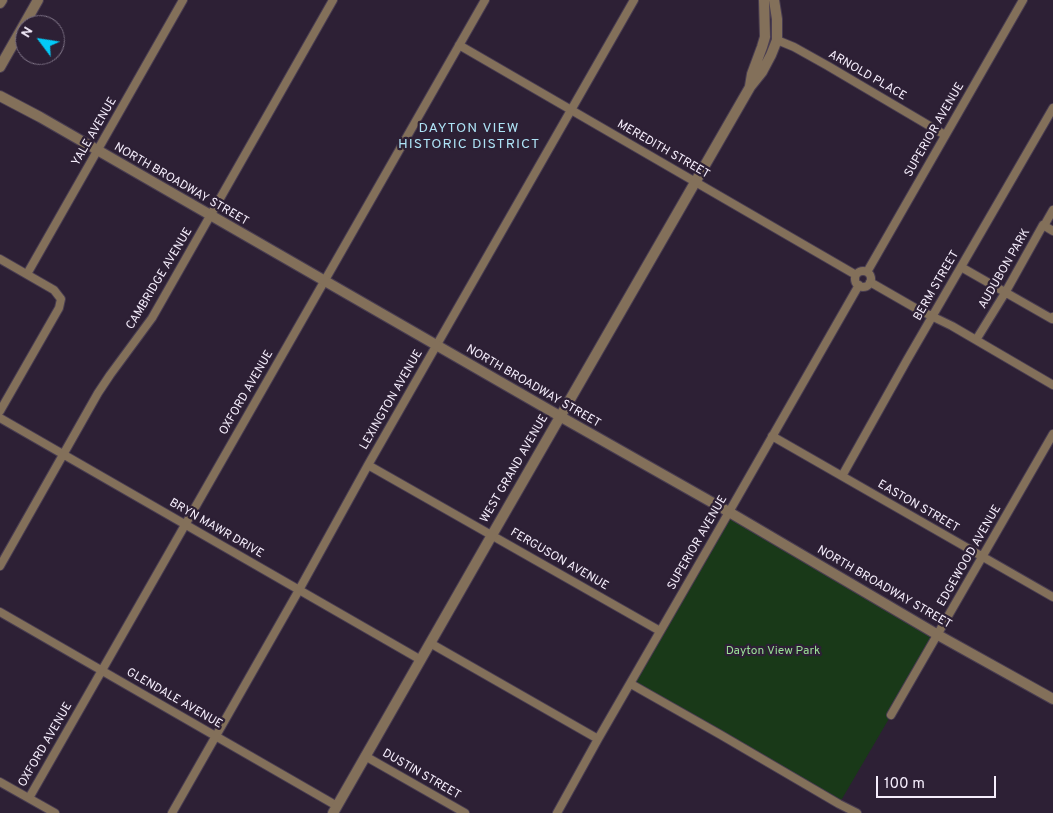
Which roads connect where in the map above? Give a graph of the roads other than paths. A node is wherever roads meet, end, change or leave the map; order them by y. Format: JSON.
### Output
{"nodes":[{"id":1,"x":2,"y":0,"type":"edge"},
{"id":2,"x":183,"y":0,"type":"edge"},
{"id":3,"x":333,"y":0,"type":"edge"},
{"id":4,"x":485,"y":0,"type":"edge"},
{"id":5,"x":634,"y":0,"type":"edge"},
{"id":6,"x":764,"y":0,"type":"edge"},
{"id":7,"x":774,"y":0,"type":"edge"},
{"id":8,"x":1023,"y":0,"type":"edge"},
{"id":9,"x":37,"y":1,"type":"edge"},
{"id":10,"x":0,"y":3,"type":"edge"},
{"id":11,"x":777,"y":40,"type":"junction"},
{"id":12,"x":459,"y":45,"type":"junction"},
{"id":13,"x":0,"y":67,"type":"edge"},
{"id":14,"x":750,"y":87,"type":"junction"},
{"id":15,"x":0,"y":96,"type":"edge"},
{"id":16,"x":1053,"y":108,"type":"edge"},
{"id":17,"x":571,"y":110,"type":"junction"},
{"id":18,"x":945,"y":135,"type":"junction"},
{"id":19,"x":97,"y":151,"type":"junction"},
{"id":20,"x":696,"y":181,"type":"junction"},
{"id":21,"x":1053,"y":210,"type":"edge"},
{"id":22,"x":210,"y":216,"type":"junction"},
{"id":23,"x":1043,"y":226,"type":"junction"},
{"id":24,"x":1053,"y":231,"type":"edge"},
{"id":25,"x":0,"y":259,"type":"edge"},
{"id":26,"x":961,"y":267,"type":"junction"},
{"id":27,"x":867,"y":272,"type":"junction"},
{"id":28,"x":27,"y":274,"type":"junction"},
{"id":29,"x":856,"y":274,"type":"junction"},
{"id":30,"x":324,"y":282,"type":"junction"},
{"id":31,"x":870,"y":282,"type":"junction"},
{"id":32,"x":858,"y":285,"type":"junction"},
{"id":33,"x":1005,"y":293,"type":"junction"},
{"id":34,"x":933,"y":317,"type":"junction"},
{"id":35,"x":1053,"y":317,"type":"edge"},
{"id":36,"x":976,"y":340,"type":"junction"},
{"id":37,"x":436,"y":346,"type":"junction"},
{"id":38,"x":1053,"y":385,"type":"edge"},
{"id":39,"x":0,"y":411,"type":"edge"},
{"id":40,"x":560,"y":417,"type":"junction"},
{"id":41,"x":0,"y":418,"type":"edge"},
{"id":42,"x":1053,"y":434,"type":"edge"},
{"id":43,"x":772,"y":436,"type":"junction"},
{"id":44,"x":63,"y":454,"type":"junction"},
{"id":45,"x":368,"y":465,"type":"junction"},
{"id":46,"x":842,"y":476,"type":"junction"},
{"id":47,"x":730,"y":512,"type":"junction"},
{"id":48,"x":185,"y":524,"type":"junction"},
{"id":49,"x":492,"y":535,"type":"junction"},
{"id":50,"x":983,"y":557,"type":"junction"},
{"id":51,"x":0,"y":566,"type":"edge"},
{"id":52,"x":299,"y":590,"type":"junction"},
{"id":53,"x":1053,"y":597,"type":"edge"},
{"id":54,"x":0,"y":612,"type":"edge"},
{"id":55,"x":660,"y":631,"type":"junction"},
{"id":56,"x":938,"y":635,"type":"junction"},
{"id":57,"x":430,"y":643,"type":"junction"},
{"id":58,"x":421,"y":660,"type":"junction"},
{"id":59,"x":101,"y":670,"type":"junction"},
{"id":60,"x":631,"y":684,"type":"junction"},
{"id":61,"x":1053,"y":700,"type":"edge"},
{"id":62,"x":891,"y":715,"type":"dead end"},
{"id":63,"x":216,"y":736,"type":"junction"},
{"id":64,"x":598,"y":739,"type":"junction"},
{"id":65,"x":365,"y":756,"type":"junction"},
{"id":66,"x":0,"y":782,"type":"edge"},
{"id":67,"x":29,"y":798,"type":"junction"},
{"id":68,"x":40,"y":804,"type":"junction"},
{"id":69,"x":335,"y":809,"type":"edge"},
{"id":70,"x":36,"y":813,"type":"edge"},
{"id":71,"x":55,"y":813,"type":"edge"},
{"id":72,"x":172,"y":813,"type":"edge"},
{"id":73,"x":465,"y":813,"type":"edge"},
{"id":74,"x":557,"y":813,"type":"edge"},
{"id":75,"x":857,"y":813,"type":"edge"}],
"edges":[{"from":1,"to":10,"type":"street"},
{"from":2,"to":19,"type":"street","name":"YALE AVENUE"},
{"from":3,"to":22,"type":"street","name":"CAMBRIDGE AVENUE"},
{"from":4,"to":12,"type":"street","name":"OXFORD AVENUE"},
{"from":5,"to":17,"type":"street","name":"LEXINGTON AVENUE"},
{"from":6,"to":14,"type":"street","name":"WEST GRAND AVENUE"},
{"from":7,"to":11,"type":"street","name":"WEST GRAND AVENUE"},
{"from":8,"to":18,"type":"street","name":"SUPERIOR AVENUE"},
{"from":9,"to":13,"type":"street"},
{"from":11,"to":14,"type":"street","name":"WEST GRAND AVENUE"},
{"from":11,"to":18,"type":"street","name":"ARNOLD PLACE"},
{"from":12,"to":17,"type":"street","name":"MEREDITH STREET"},
{"from":12,"to":30,"type":"street","name":"OXFORD AVENUE"},
{"from":14,"to":20,"type":"street","name":"WEST GRAND AVENUE"},
{"from":15,"to":19,"type":"street","name":"NORTH BROADWAY STREET"},
{"from":16,"to":26,"type":"street","name":"BERM STREET"},
{"from":17,"to":20,"type":"street","name":"MEREDITH STREET"},
{"from":17,"to":37,"type":"street","name":"LEXINGTON AVENUE"},
{"from":18,"to":27,"type":"street","name":"SUPERIOR AVENUE"},
{"from":19,"to":22,"type":"street","name":"NORTH BROADWAY STREET"},
{"from":19,"to":28,"type":"street","name":"YALE AVENUE"},
{"from":20,"to":29,"type":"street","name":"MEREDITH STREET"},
{"from":20,"to":40,"type":"street","name":"WEST GRAND AVENUE"},
{"from":21,"to":23,"type":"street","name":"AUDUBON PARK"},
{"from":22,"to":30,"type":"street","name":"NORTH BROADWAY STREET"},
{"from":22,"to":44,"type":"street","name":"CAMBRIDGE AVENUE"},
{"from":23,"to":24,"type":"street"},
{"from":23,"to":33,"type":"street","name":"AUDUBON PARK"},
{"from":25,"to":28,"type":"street"},
{"from":26,"to":33,"type":"street"},
{"from":26,"to":34,"type":"street","name":"BERM STREET"},
{"from":27,"to":29,"type":"street"},
{"from":27,"to":31,"type":"street"},
{"from":28,"to":39,"type":"street"},
{"from":29,"to":32,"type":"street"},
{"from":30,"to":37,"type":"street","name":"NORTH BROADWAY STREET"},
{"from":30,"to":48,"type":"street","name":"OXFORD AVENUE"},
{"from":31,"to":32,"type":"street"},
{"from":31,"to":34,"type":"street"},
{"from":32,"to":43,"type":"street","name":"SUPERIOR AVENUE"},
{"from":33,"to":35,"type":"street"},
{"from":33,"to":36,"type":"street","name":"AUDUBON PARK"},
{"from":34,"to":36,"type":"street"},
{"from":34,"to":46,"type":"street","name":"BERM STREET"},
{"from":36,"to":38,"type":"street"},
{"from":37,"to":40,"type":"street","name":"NORTH BROADWAY STREET"},
{"from":37,"to":45,"type":"street","name":"LEXINGTON AVENUE"},
{"from":40,"to":47,"type":"street","name":"NORTH BROADWAY STREET"},
{"from":40,"to":49,"type":"street","name":"WEST GRAND AVENUE"},
{"from":41,"to":44,"type":"street","name":"BRYN MAWR DRIVE"},
{"from":42,"to":50,"type":"street","name":"EDGEWOOD AVENUE"},
{"from":43,"to":46,"type":"street","name":"EASTON STREET"},
{"from":43,"to":47,"type":"street","name":"SUPERIOR AVENUE"},
{"from":44,"to":48,"type":"street","name":"BRYN MAWR DRIVE"},
{"from":44,"to":51,"type":"street","name":"CAMBRIDGE AVENUE"},
{"from":45,"to":49,"type":"street","name":"FERGUSON AVENUE"},
{"from":45,"to":52,"type":"street","name":"LEXINGTON AVENUE"},
{"from":46,"to":50,"type":"street","name":"EASTON STREET"},
{"from":47,"to":55,"type":"street","name":"SUPERIOR AVENUE"},
{"from":47,"to":56,"type":"street","name":"NORTH BROADWAY STREET"},
{"from":48,"to":52,"type":"street","name":"BRYN MAWR DRIVE"},
{"from":48,"to":59,"type":"street","name":"OXFORD AVENUE"},
{"from":49,"to":55,"type":"street","name":"FERGUSON AVENUE"},
{"from":49,"to":57,"type":"street","name":"WEST GRAND AVENUE"},
{"from":50,"to":53,"type":"street","name":"EASTON STREET"},
{"from":50,"to":56,"type":"street","name":"EDGEWOOD AVENUE"},
{"from":52,"to":58,"type":"street","name":"BRYN MAWR DRIVE"},
{"from":52,"to":63,"type":"street","name":"LEXINGTON AVENUE"},
{"from":54,"to":59,"type":"street","name":"GLENDALE AVENUE"},
{"from":55,"to":60,"type":"street","name":"SUPERIOR AVENUE"},
{"from":56,"to":61,"type":"street","name":"NORTH BROADWAY STREET"},
{"from":56,"to":62,"type":"street","name":"EDGEWOOD AVENUE"},
{"from":57,"to":58,"type":"street","name":"WEST GRAND AVENUE"},
{"from":57,"to":64,"type":"street"},
{"from":58,"to":65,"type":"street","name":"WEST GRAND AVENUE"},
{"from":59,"to":63,"type":"street","name":"GLENDALE AVENUE"},
{"from":59,"to":67,"type":"street","name":"OXFORD AVENUE"},
{"from":60,"to":64,"type":"street","name":"SUPERIOR AVENUE"},
{"from":60,"to":75,"type":"street"},
{"from":63,"to":69,"type":"street","name":"GLENDALE AVENUE"},
{"from":63,"to":72,"type":"street","name":"LEXINGTON AVENUE"},
{"from":64,"to":74,"type":"street","name":"SUPERIOR AVENUE"},
{"from":65,"to":69,"type":"street","name":"WEST GRAND AVENUE"},
{"from":65,"to":73,"type":"street","name":"DUSTIN STREET"},
{"from":66,"to":67,"type":"street"},
{"from":67,"to":68,"type":"street"},
{"from":68,"to":70,"type":"street"},
{"from":68,"to":71,"type":"street"}]}
